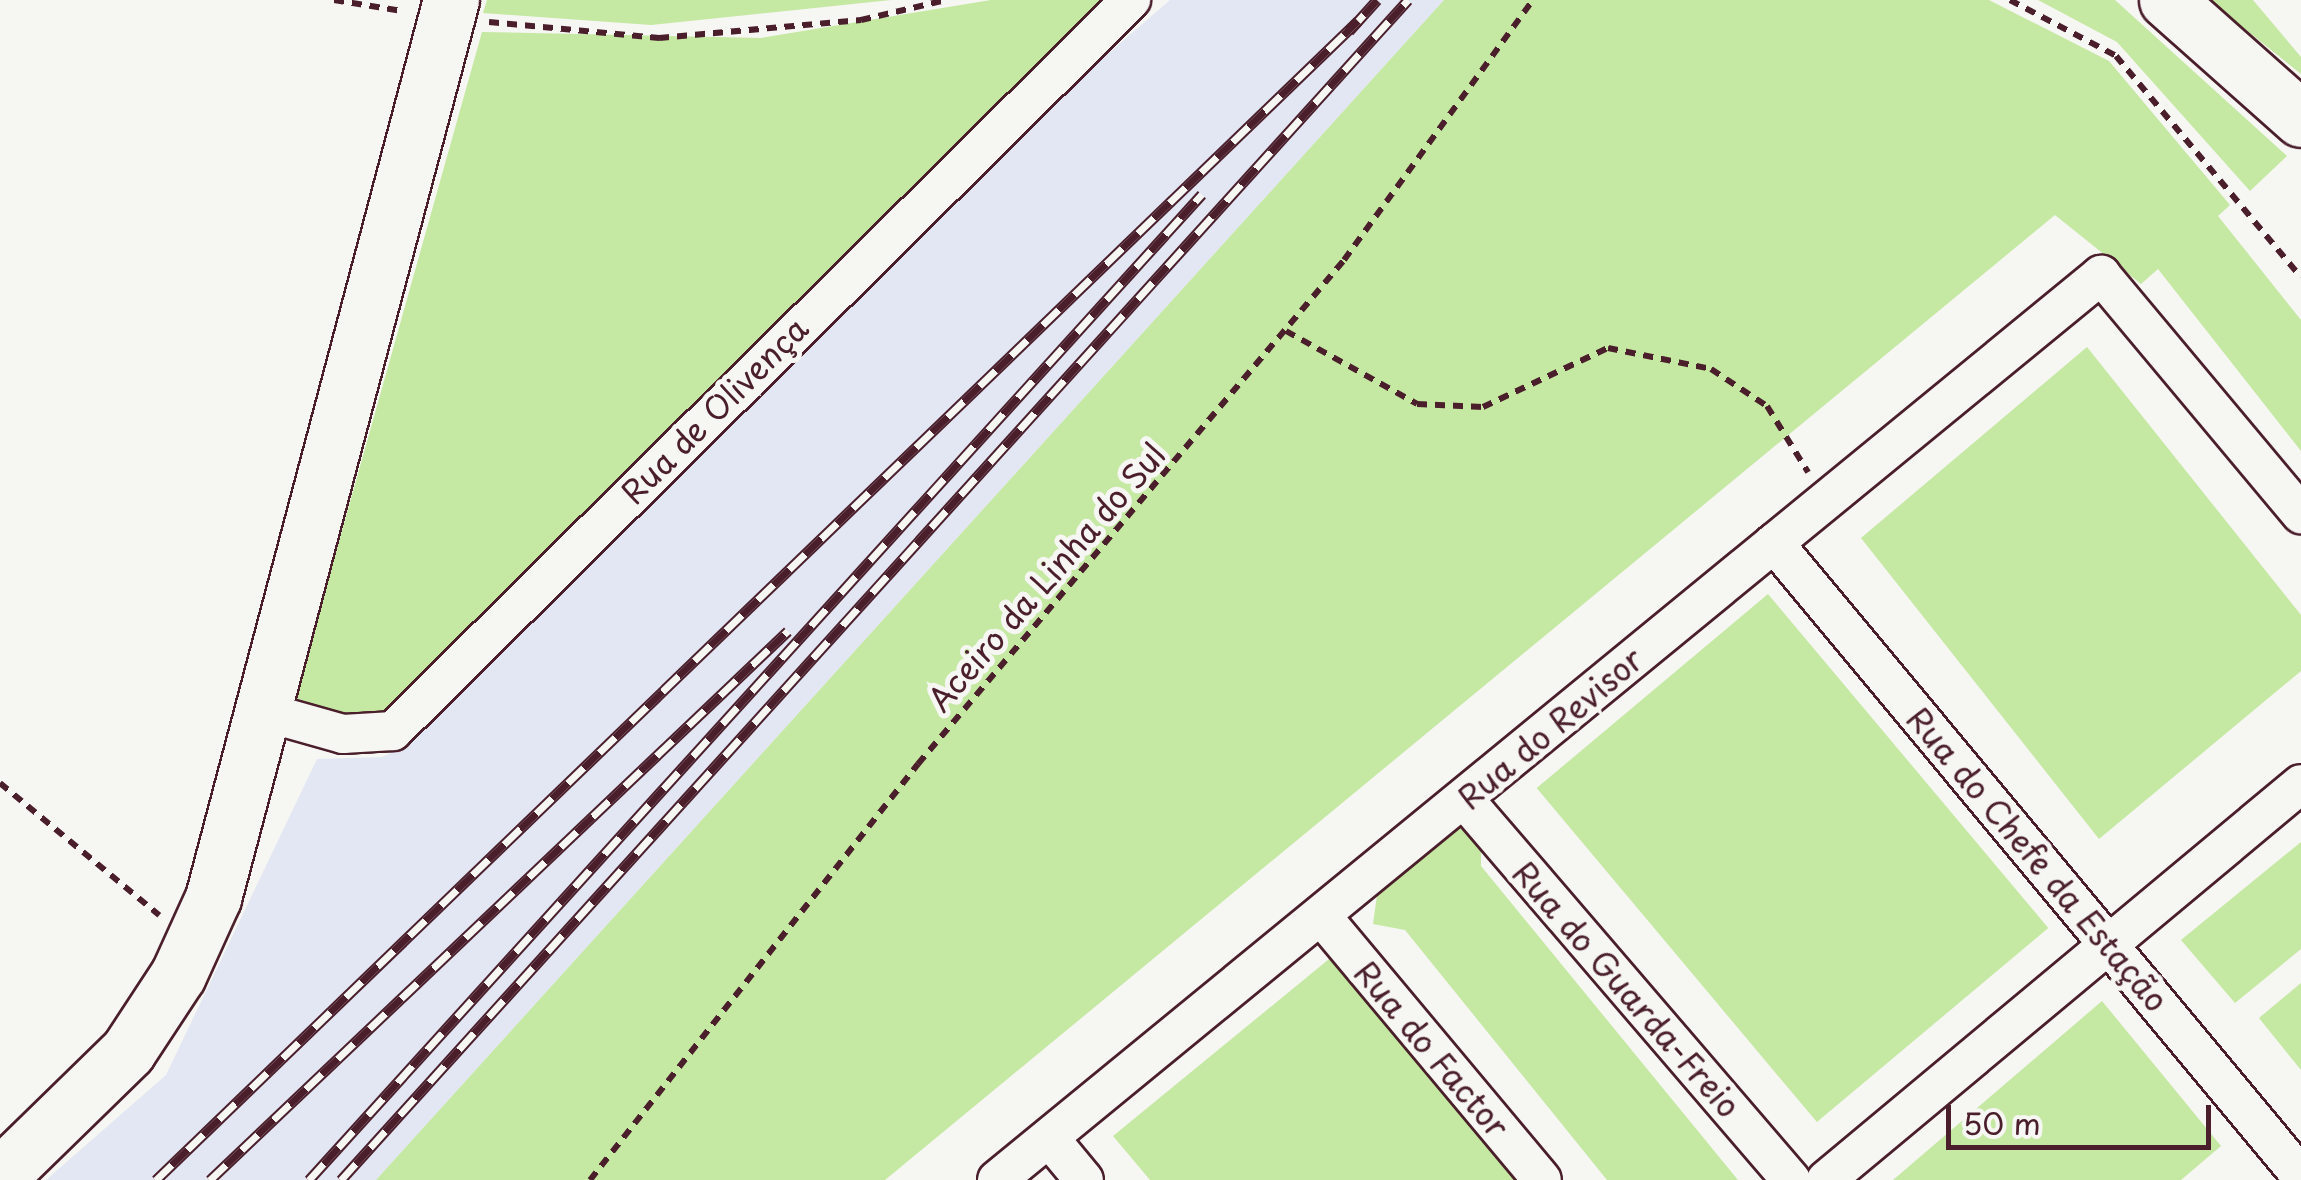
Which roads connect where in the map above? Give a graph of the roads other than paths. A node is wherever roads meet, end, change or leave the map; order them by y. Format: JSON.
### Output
{"nodes":[{"id":1,"x":1131,"y":0,"type":"edge"},
{"id":2,"x":2167,"y":0,"type":"edge"},
{"id":3,"x":448,"y":8,"type":"edge"},
{"id":4,"x":2301,"y":119,"type":"edge"},
{"id":5,"x":2301,"y":514,"type":"edge"},
{"id":6,"x":1774,"y":543,"type":"junction"},
{"id":7,"x":266,"y":712,"type":"junction"},
{"id":8,"x":2301,"y":784,"type":"edge"},
{"id":9,"x":1464,"y":799,"type":"junction"},
{"id":10,"x":1323,"y":918,"type":"junction"},
{"id":11,"x":2109,"y":945,"type":"junction"},
{"id":12,"x":1050,"y":1139,"type":"junction"},
{"id":13,"x":2291,"y":1169,"type":"edge"},
{"id":14,"x":0,"y":1176,"type":"edge"},
{"id":15,"x":997,"y":1180,"type":"edge"},
{"id":16,"x":1084,"y":1180,"type":"edge"},
{"id":17,"x":1542,"y":1180,"type":"edge"},
{"id":18,"x":1791,"y":1180,"type":"edge"},
{"id":19,"x":1826,"y":1180,"type":"edge"}],
"edges":[{"from":1,"to":7,"type":"street","name":"Rua de Olivença"},
{"from":2,"to":4,"type":"main road"},
{"from":3,"to":7,"type":"main road"},
{"from":5,"to":6,"type":"street","name":"Rua do Revisor"},
{"from":6,"to":9,"type":"street","name":"Rua do Revisor"},
{"from":6,"to":11,"type":"street","name":"Rua do Chefe da Estação"},
{"from":7,"to":14,"type":"main road"},
{"from":8,"to":11,"type":"street"},
{"from":9,"to":10,"type":"street","name":"Rua do Revisor"},
{"from":9,"to":18,"type":"street","name":"Rua do Guarda-Freio"},
{"from":10,"to":12,"type":"street","name":"Rua do Revisor"},
{"from":10,"to":17,"type":"street","name":"Rua do Factor"},
{"from":11,"to":13,"type":"street","name":"Rua do Chefe da Estação"},
{"from":11,"to":19,"type":"street"},
{"from":12,"to":15,"type":"street","name":"Rua do Revisor"},
{"from":12,"to":16,"type":"street"}]}
